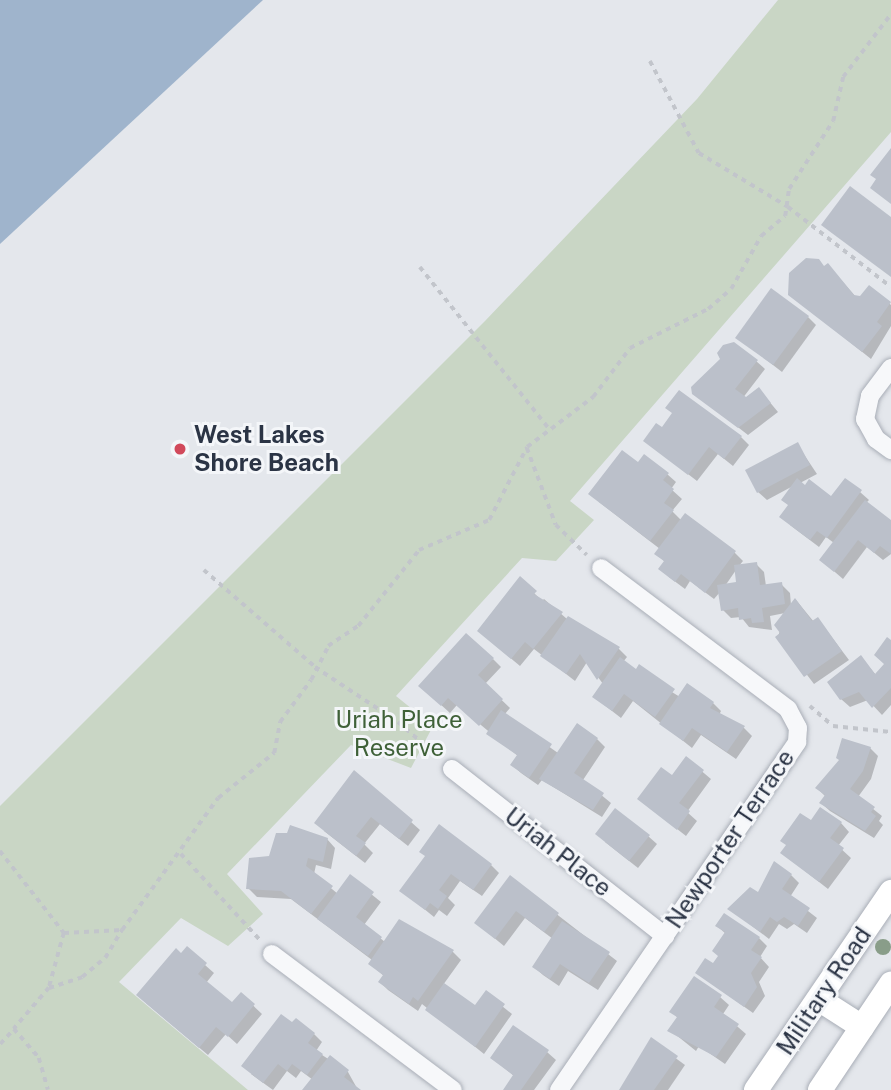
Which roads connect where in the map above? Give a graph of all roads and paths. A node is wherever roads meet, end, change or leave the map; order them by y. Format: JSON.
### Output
{"nodes":[{"id":1,"x":891,"y":14,"type":"edge"},
{"id":2,"x":650,"y":61,"type":"dead end"},
{"id":3,"x":788,"y":207,"type":"junction"},
{"id":4,"x":420,"y":267,"type":"dead end"},
{"id":5,"x":891,"y":287,"type":"edge"},
{"id":6,"x":891,"y":368,"type":"edge"},
{"id":7,"x":550,"y":430,"type":"junction"},
{"id":8,"x":527,"y":447,"type":"junction"},
{"id":9,"x":891,"y":450,"type":"edge"},
{"id":10,"x":601,"y":568,"type":"joint"},
{"id":11,"x":204,"y":570,"type":"dead end"},
{"id":12,"x":315,"y":667,"type":"junction"},
{"id":13,"x":810,"y":706,"type":"dead end"},
{"id":14,"x":891,"y":732,"type":"edge"},
{"id":15,"x":452,"y":769,"type":"joint"},
{"id":16,"x":0,"y":851,"type":"edge"},
{"id":17,"x":181,"y":854,"type":"junction"},
{"id":18,"x":891,"y":892,"type":"edge"},
{"id":19,"x":122,"y":930,"type":"junction"},
{"id":20,"x":64,"y":933,"type":"junction"},
{"id":21,"x":665,"y":936,"type":"junction"},
{"id":22,"x":272,"y":954,"type":"joint"},
{"id":23,"x":891,"y":984,"type":"edge"},
{"id":24,"x":48,"y":988,"type":"junction"},
{"id":25,"x":820,"y":1000,"type":"junction"},
{"id":26,"x":862,"y":1027,"type":"junction"},
{"id":27,"x":14,"y":1029,"type":"junction"},
{"id":28,"x":0,"y":1044,"type":"edge"},
{"id":29,"x":48,"y":1090,"type":"edge"},
{"id":30,"x":453,"y":1090,"type":"edge"},
{"id":31,"x":559,"y":1090,"type":"edge"},
{"id":32,"x":757,"y":1090,"type":"edge"},
{"id":33,"x":820,"y":1090,"type":"edge"}],
"edges":[{"from":1,"to":3,"type":"path"},
{"from":2,"to":3,"type":"path"},
{"from":3,"to":5,"type":"path"},
{"from":3,"to":7,"type":"path"},
{"from":4,"to":7,"type":"path"},
{"from":6,"to":9,"type":"street"},
{"from":7,"to":8,"type":"path"},
{"from":8,"to":10,"type":"path"},
{"from":8,"to":12,"type":"path"},
{"from":10,"to":21,"type":"street","name":"Newporter Terrace"},
{"from":11,"to":12,"type":"path"},
{"from":12,"to":15,"type":"path"},
{"from":12,"to":17,"type":"path"},
{"from":13,"to":14,"type":"path"},
{"from":15,"to":21,"type":"street","name":"Uriah Place"},
{"from":16,"to":20,"type":"path"},
{"from":17,"to":19,"type":"path"},
{"from":17,"to":22,"type":"path"},
{"from":18,"to":25,"type":"main road","name":"Military Road"},
{"from":19,"to":20,"type":"path"},
{"from":19,"to":24,"type":"path"},
{"from":20,"to":24,"type":"path"},
{"from":21,"to":31,"type":"street","name":"Newporter Terrace"},
{"from":22,"to":30,"type":"street"},
{"from":23,"to":26,"type":"main road"},
{"from":24,"to":27,"type":"path"},
{"from":25,"to":26,"type":"main road"},
{"from":25,"to":32,"type":"main road","name":"Military Road"},
{"from":26,"to":33,"type":"main road"},
{"from":27,"to":28,"type":"path"},
{"from":27,"to":29,"type":"path"}]}
